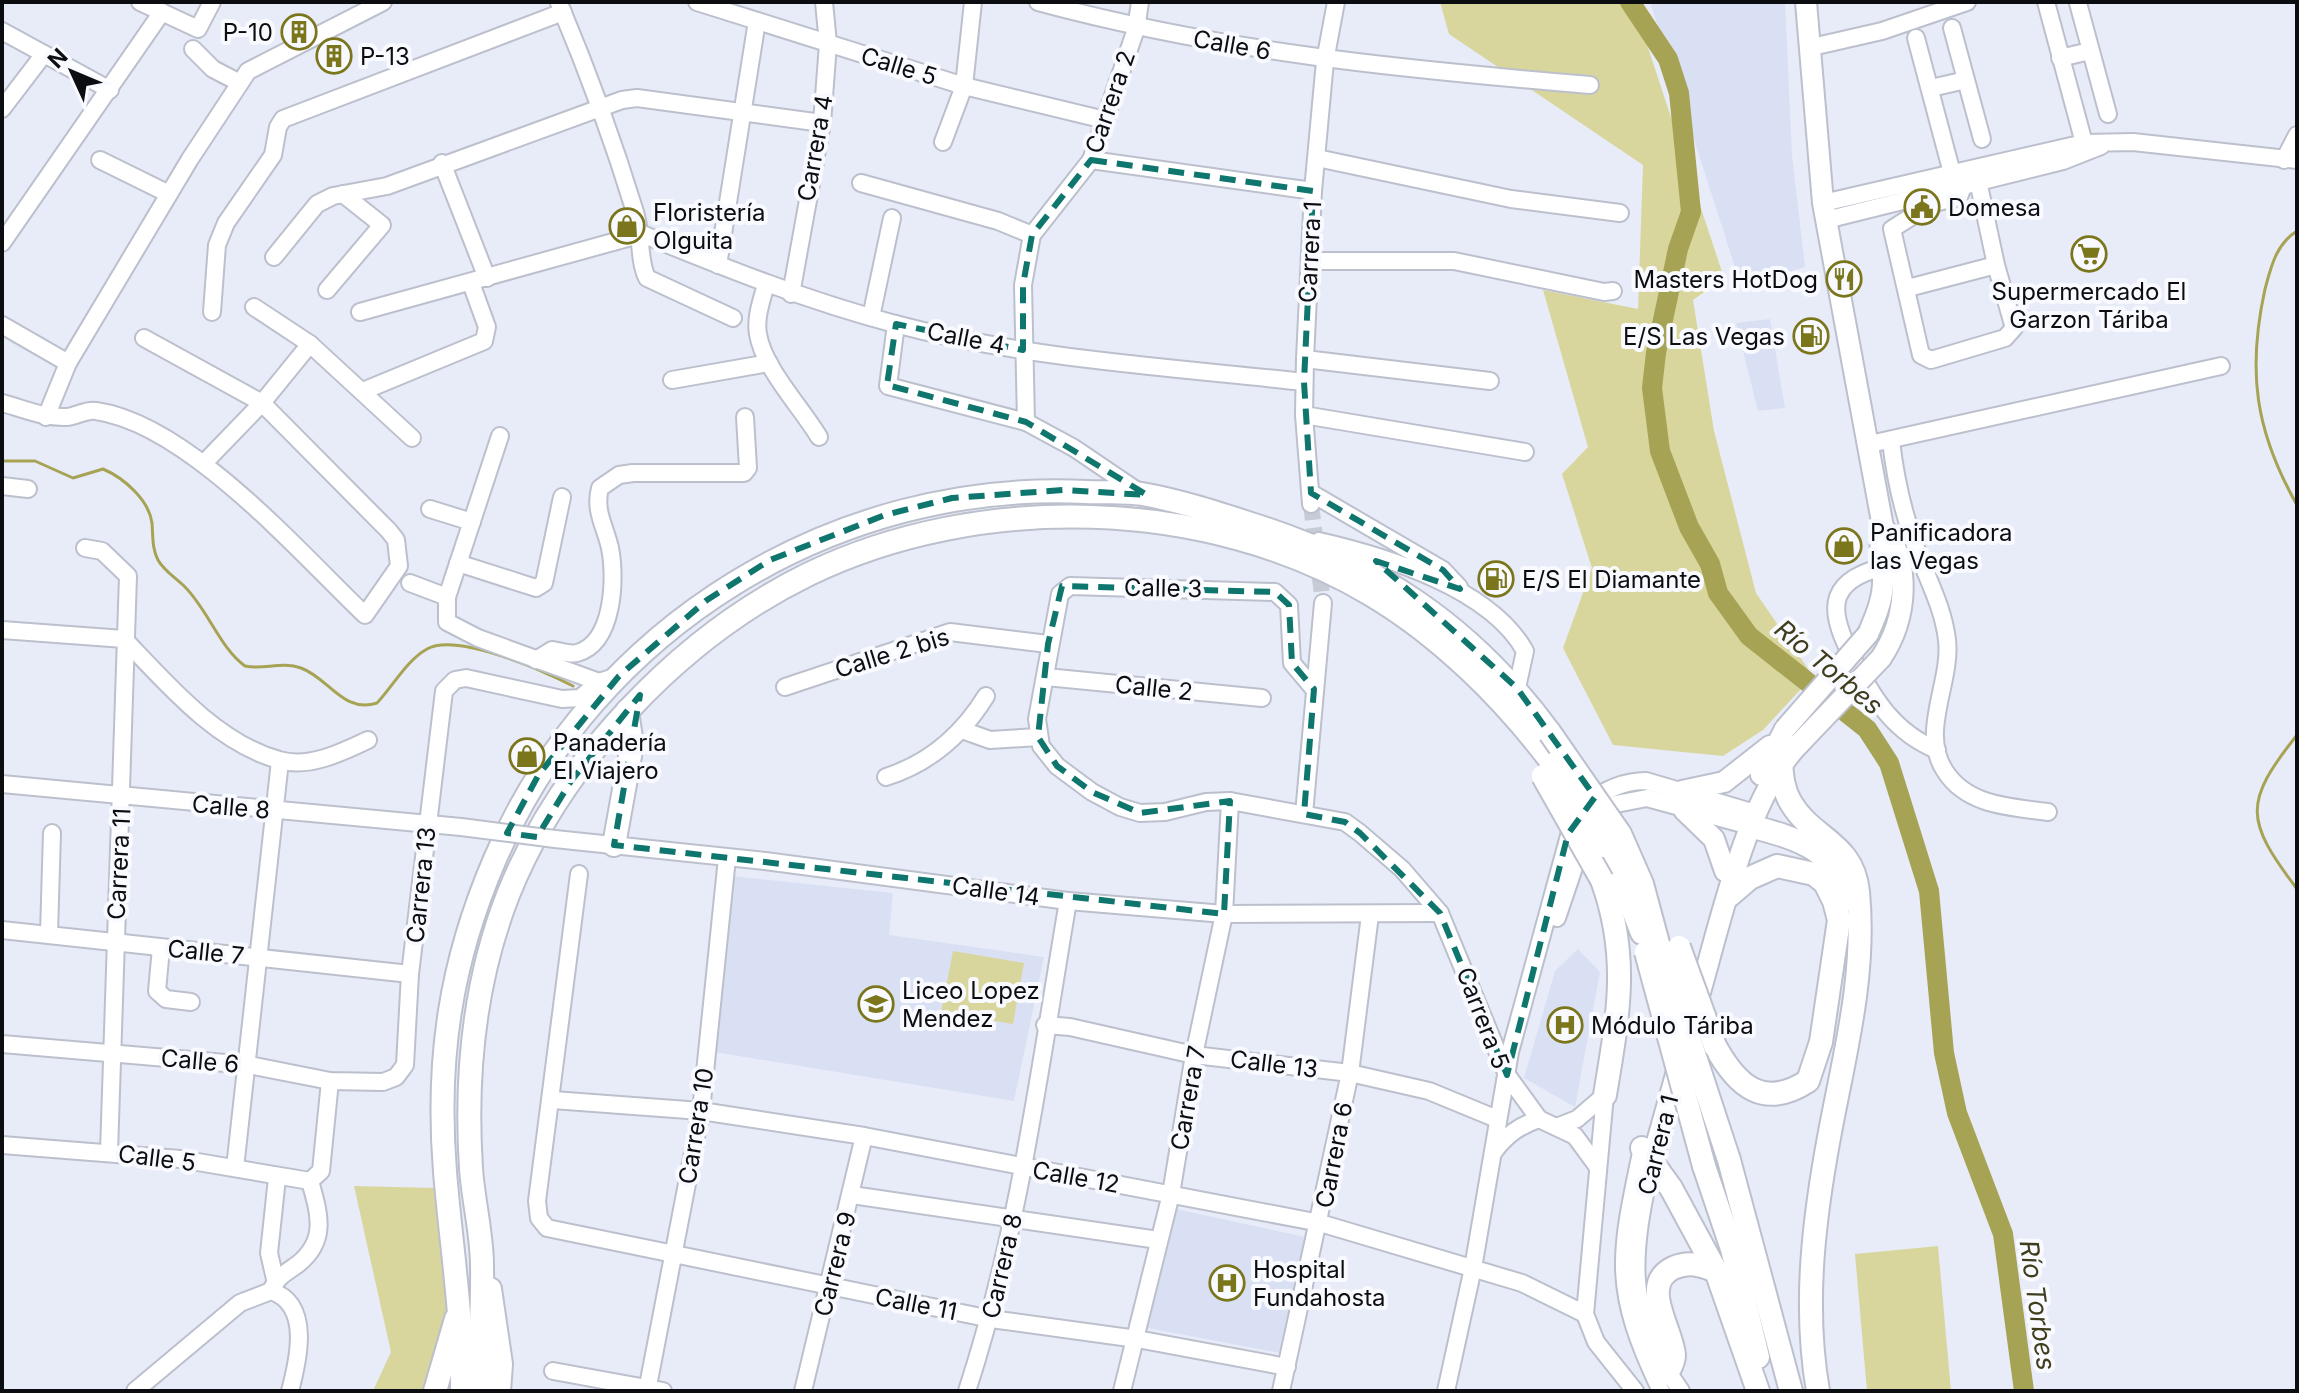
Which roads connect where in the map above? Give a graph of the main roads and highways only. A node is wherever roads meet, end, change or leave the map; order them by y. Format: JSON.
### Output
{"nodes":[{"id":1,"x":1806,"y":2,"type":"edge"},
{"id":2,"x":1883,"y":527,"type":"junction"},
{"id":3,"x":1511,"y":696,"type":"junction"},
{"id":4,"x":627,"y":711,"type":"junction"},
{"id":5,"x":1788,"y":737,"type":"junction"},
{"id":6,"x":1781,"y":762,"type":"junction"},
{"id":7,"x":1548,"y":770,"type":"junction"},
{"id":8,"x":1747,"y":818,"type":"junction"},
{"id":9,"x":1828,"y":839,"type":"junction"},
{"id":10,"x":1612,"y":840,"type":"junction"},
{"id":11,"x":614,"y":845,"type":"road end"},
{"id":12,"x":1725,"y":871,"type":"junction"},
{"id":13,"x":1729,"y":896,"type":"junction"},
{"id":14,"x":1839,"y":920,"type":"junction"},
{"id":15,"x":1661,"y":949,"type":"junction"},
{"id":16,"x":1605,"y":1095,"type":"road end"},
{"id":17,"x":1647,"y":1154,"type":"junction"},
{"id":18,"x":483,"y":1261,"type":"junction"},
{"id":19,"x":1716,"y":1271,"type":"junction"},
{"id":20,"x":458,"y":1310,"type":"junction"},
{"id":21,"x":1664,"y":1382,"type":"edge"},
{"id":22,"x":435,"y":1391,"type":"edge"},
{"id":23,"x":462,"y":1391,"type":"edge"},
{"id":24,"x":479,"y":1391,"type":"edge"},
{"id":25,"x":499,"y":1391,"type":"edge"},
{"id":26,"x":1758,"y":1391,"type":"edge"},
{"id":27,"x":1767,"y":1391,"type":"edge"},
{"id":28,"x":1791,"y":1391,"type":"edge"},
{"id":29,"x":1818,"y":1391,"type":"edge"}],
"edges":[{"from":1,"to":2,"type":"main road"},
{"from":2,"to":5,"type":"main road","bridge":true},
{"from":2,"to":5,"type":"main road","bridge":true},
{"from":3,"to":4,"type":"highway"},
{"from":3,"to":7,"type":"highway"},
{"from":3,"to":10,"type":"highway","bridge":true},
{"from":3,"to":20,"type":"highway"},
{"from":4,"to":11,"type":"highway"},
{"from":4,"to":18,"type":"highway"},
{"from":5,"to":6,"type":"main road"},
{"from":5,"to":8,"type":"main road"},
{"from":5,"to":12,"type":"main road"},
{"from":6,"to":8,"type":"main road"},
{"from":6,"to":9,"type":"highway"},
{"from":7,"to":10,"type":"highway","bridge":true},
{"from":7,"to":16,"type":"highway","bridge":true},
{"from":8,"to":9,"type":"highway"},
{"from":8,"to":12,"type":"main road"},
{"from":8,"to":13,"type":"main road","name":"Carrera 1"},
{"from":8,"to":14,"type":"highway"},
{"from":9,"to":29,"type":"highway"},
{"from":10,"to":15,"type":"highway"},
{"from":10,"to":15,"type":"highway"},
{"from":12,"to":17,"type":"main road"},
{"from":13,"to":14,"type":"highway"},
{"from":13,"to":17,"type":"main road","name":"Carrera 1"},
{"from":14,"to":15,"type":"highway","bridge":true},
{"from":15,"to":27,"type":"highway","bridge":true},
{"from":15,"to":28,"type":"highway","bridge":true},
{"from":17,"to":19,"type":"highway"},
{"from":18,"to":24,"type":"highway"},
{"from":18,"to":25,"type":"highway"},
{"from":19,"to":21,"type":"highway"},
{"from":19,"to":26,"type":"highway"},
{"from":20,"to":22,"type":"highway"},
{"from":20,"to":23,"type":"highway"}]}
